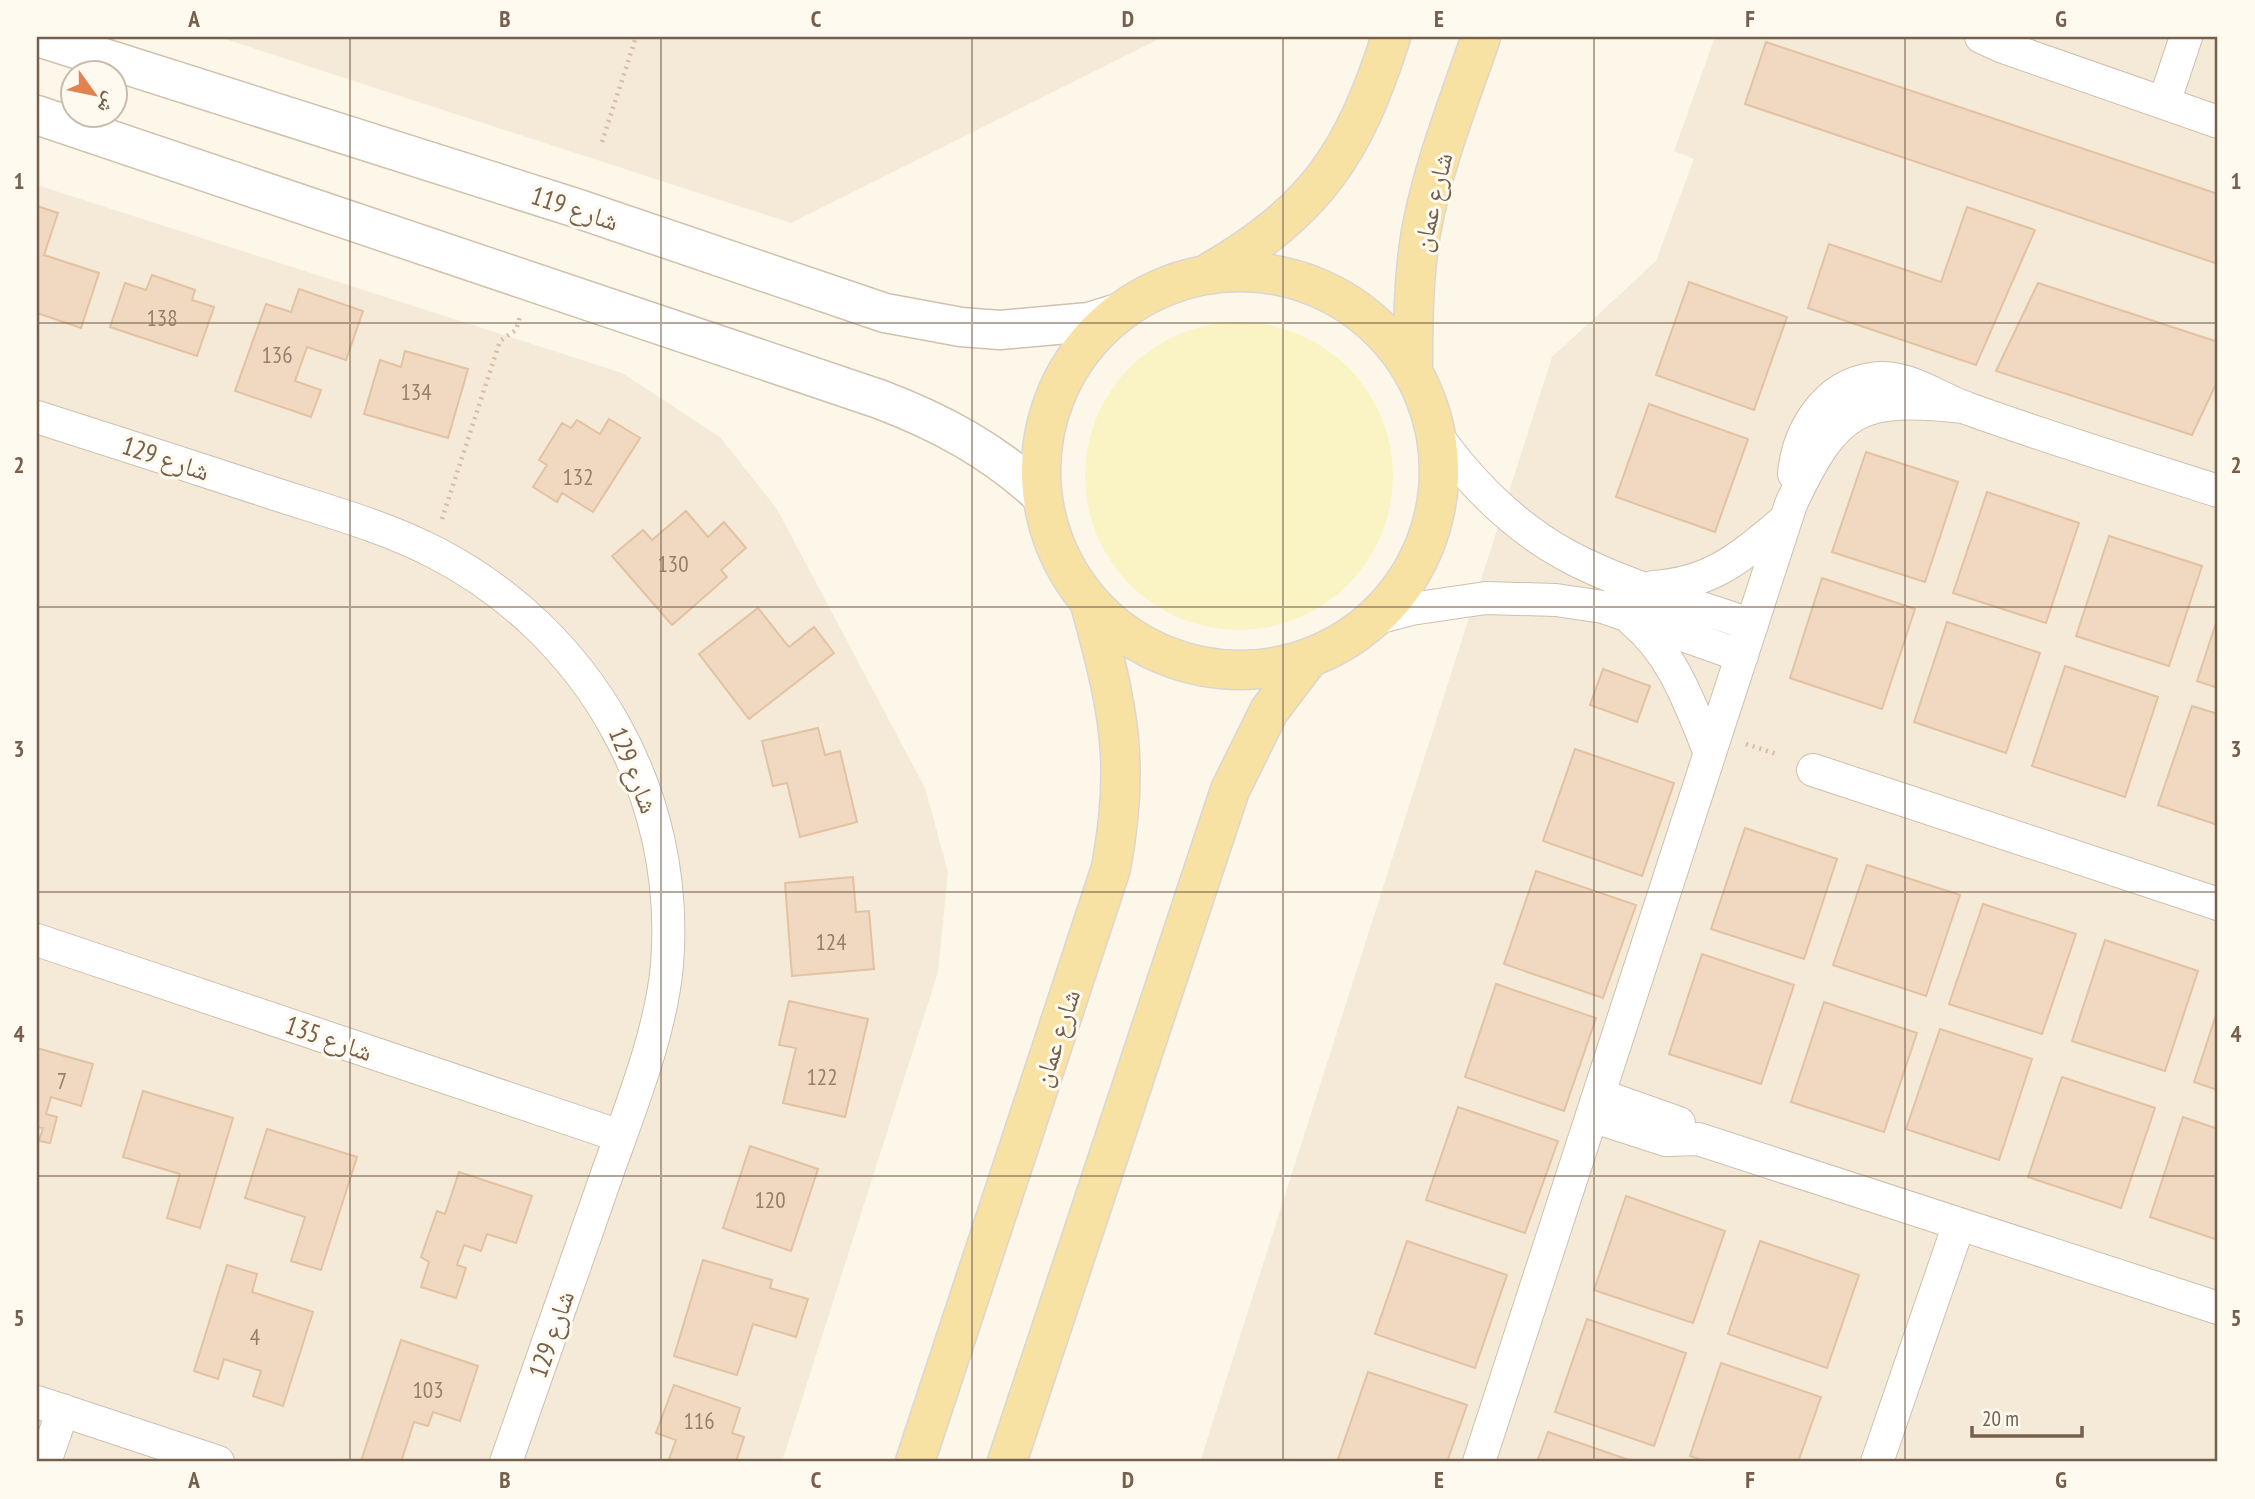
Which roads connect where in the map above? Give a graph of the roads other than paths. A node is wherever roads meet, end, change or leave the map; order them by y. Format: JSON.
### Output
{"nodes":[{"id":1,"x":38,"y":37,"type":"edge"},
{"id":2,"x":1391,"y":37,"type":"edge"},
{"id":3,"x":1481,"y":37,"type":"edge"},
{"id":4,"x":1981,"y":37,"type":"edge"},
{"id":5,"x":2186,"y":37,"type":"edge"},
{"id":6,"x":2164,"y":103,"type":"junction"},
{"id":7,"x":37,"y":115,"type":"edge"},
{"id":8,"x":2218,"y":122,"type":"edge"},
{"id":9,"x":1207,"y":274,"type":"junction"},
{"id":10,"x":1118,"y":313,"type":"junction"},
{"id":11,"x":1413,"y":372,"type":"junction"},
{"id":12,"x":37,"y":416,"type":"edge"},
{"id":13,"x":1437,"y":436,"type":"junction"},
{"id":14,"x":2218,"y":491,"type":"edge"},
{"id":15,"x":1042,"y":496,"type":"junction"},
{"id":16,"x":1788,"y":512,"type":"junction"},
{"id":17,"x":1644,"y":587,"type":"junction"},
{"id":18,"x":1090,"y":604,"type":"junction"},
{"id":19,"x":1626,"y":616,"type":"junction"},
{"id":20,"x":1373,"y":619,"type":"junction"},
{"id":21,"x":1752,"y":625,"type":"junction"},
{"id":22,"x":1742,"y":656,"type":"junction"},
{"id":23,"x":1310,"y":657,"type":"junction"},
{"id":24,"x":1710,"y":753,"type":"junction"},
{"id":25,"x":1813,"y":769,"type":"dead end"},
{"id":26,"x":2218,"y":904,"type":"edge"},
{"id":27,"x":37,"y":940,"type":"edge"},
{"id":28,"x":1596,"y":1106,"type":"junction"},
{"id":29,"x":620,"y":1136,"type":"junction"},
{"id":30,"x":1959,"y":1224,"type":"junction"},
{"id":31,"x":2218,"y":1308,"type":"edge"},
{"id":32,"x":50,"y":1406,"type":"edge"},
{"id":33,"x":45,"y":1462,"type":"edge"},
{"id":34,"x":218,"y":1462,"type":"edge"},
{"id":35,"x":506,"y":1462,"type":"edge"},
{"id":36,"x":915,"y":1462,"type":"edge"},
{"id":37,"x":1007,"y":1462,"type":"edge"},
{"id":38,"x":1479,"y":1462,"type":"edge"},
{"id":39,"x":1877,"y":1462,"type":"edge"}],
"edges":[{"from":1,"to":10,"type":"street","name":"شارع 119"},
{"from":2,"to":9,"type":"main road"},
{"from":3,"to":11,"type":"main road","name":"شارع عمان"},
{"from":4,"to":6,"type":"street"},
{"from":5,"to":6,"type":"street"},
{"from":6,"to":8,"type":"street"},
{"from":7,"to":15,"type":"street"},
{"from":9,"to":10,"type":"main road"},
{"from":9,"to":11,"type":"main road"},
{"from":10,"to":15,"type":"main road"},
{"from":11,"to":13,"type":"main road"},
{"from":12,"to":29,"type":"street","name":"شارع 129"},
{"from":13,"to":17,"type":"street"},
{"from":13,"to":20,"type":"main road"},
{"from":14,"to":16,"type":"street"},
{"from":15,"to":18,"type":"main road"},
{"from":16,"to":17,"type":"street"},
{"from":16,"to":21,"type":"street"},
{"from":17,"to":21,"type":"street"},
{"from":18,"to":23,"type":"main road"},
{"from":18,"to":36,"type":"main road","name":"شارع عمان"},
{"from":19,"to":20,"type":"street"},
{"from":19,"to":22,"type":"street"},
{"from":19,"to":24,"type":"street"},
{"from":20,"to":23,"type":"main road"},
{"from":21,"to":22,"type":"street"},
{"from":22,"to":24,"type":"street"},
{"from":23,"to":37,"type":"main road"},
{"from":24,"to":28,"type":"street"},
{"from":25,"to":26,"type":"street"},
{"from":27,"to":29,"type":"street","name":"شارع 135"},
{"from":28,"to":30,"type":"street"},
{"from":28,"to":38,"type":"street"},
{"from":29,"to":35,"type":"street","name":"شارع 129"},
{"from":30,"to":31,"type":"street"},
{"from":30,"to":39,"type":"street"},
{"from":32,"to":33,"type":"street"},
{"from":32,"to":34,"type":"street"}]}
